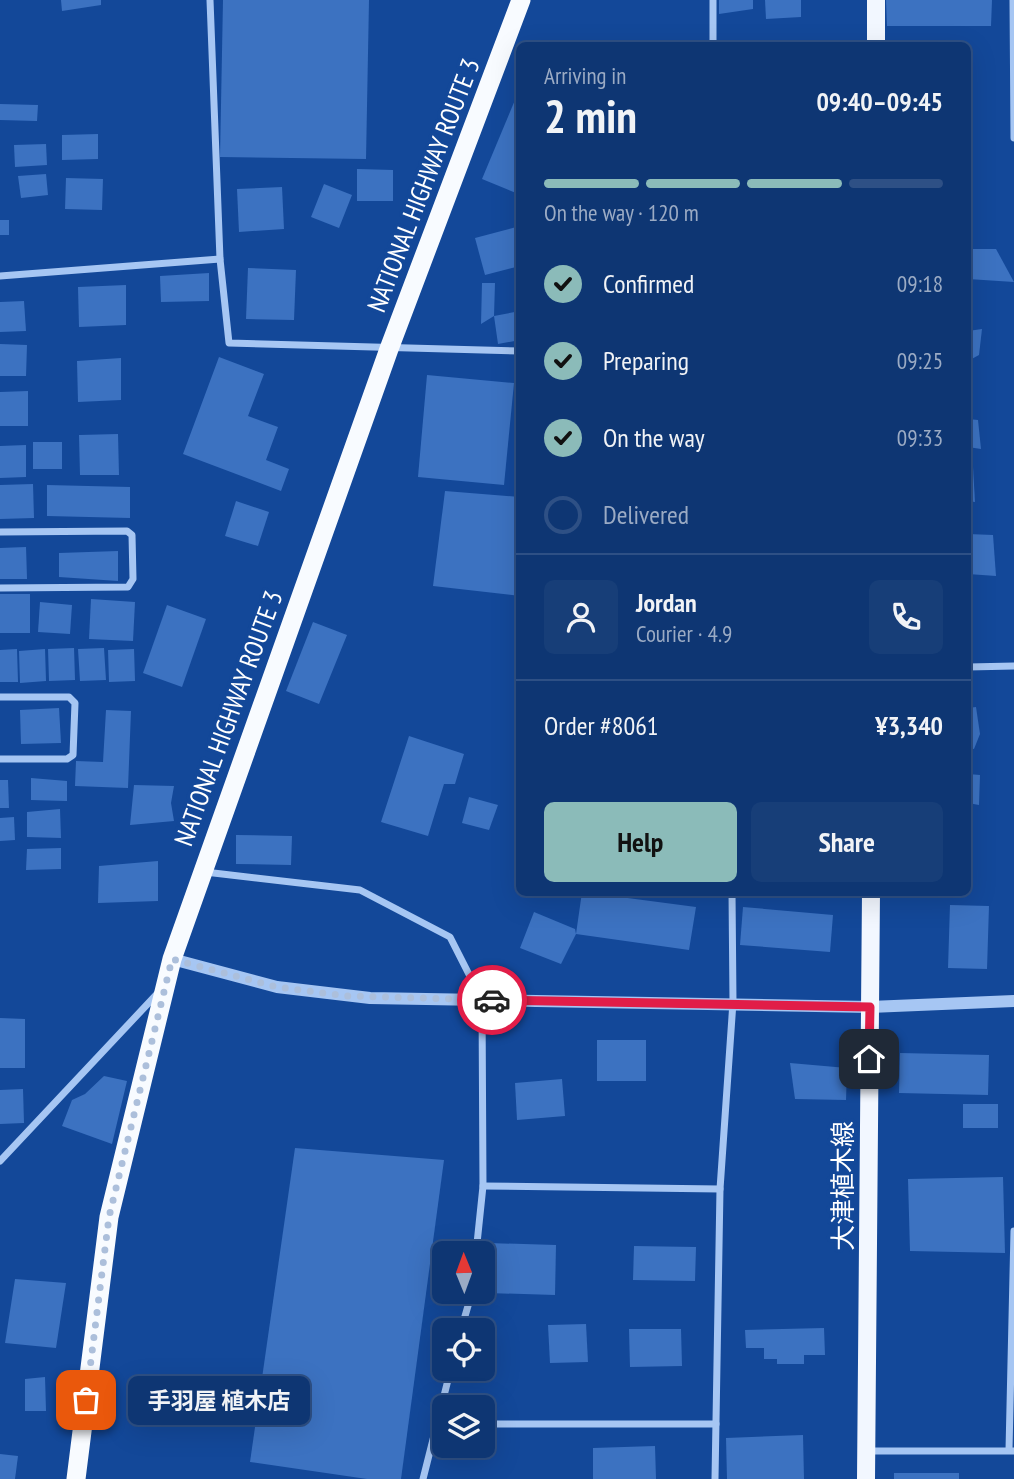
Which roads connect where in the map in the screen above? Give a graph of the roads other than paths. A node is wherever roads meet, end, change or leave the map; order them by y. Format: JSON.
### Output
{"nodes":[{"id":1,"x":210,"y":0,"type":"edge"},
{"id":2,"x":521,"y":0,"type":"edge"},
{"id":3,"x":713,"y":0,"type":"edge"},
{"id":4,"x":876,"y":0,"type":"edge"},
{"id":5,"x":1013,"y":0,"type":"edge"},
{"id":6,"x":713,"y":42,"type":"edge"},
{"id":7,"x":876,"y":42,"type":"edge"},
{"id":8,"x":1014,"y":138,"type":"edge"},
{"id":9,"x":220,"y":259,"type":"junction"},
{"id":10,"x":0,"y":276,"type":"edge"},
{"id":11,"x":389,"y":349,"type":"junction"},
{"id":12,"x":516,"y":351,"type":"edge"},
{"id":13,"x":0,"y":532,"type":"edge"},
{"id":14,"x":0,"y":589,"type":"edge"},
{"id":15,"x":1014,"y":666,"type":"edge"},
{"id":16,"x":971,"y":667,"type":"edge"},
{"id":17,"x":0,"y":697,"type":"edge"},
{"id":18,"x":0,"y":760,"type":"edge"},
{"id":19,"x":201,"y":872,"type":"junction"},
{"id":20,"x":732,"y":896,"type":"edge"},
{"id":21,"x":871,"y":896,"type":"edge"},
{"id":22,"x":172,"y":959,"type":"junction"},
{"id":23,"x":164,"y":986,"type":"junction"},
{"id":24,"x":482,"y":1000,"type":"junction"},
{"id":25,"x":733,"y":1002,"type":"junction"},
{"id":26,"x":1014,"y":1002,"type":"edge"},
{"id":27,"x":870,"y":1007,"type":"junction"},
{"id":28,"x":0,"y":1161,"type":"edge"},
{"id":29,"x":483,"y":1186,"type":"junction"},
{"id":30,"x":720,"y":1189,"type":"junction"},
{"id":31,"x":1014,"y":1231,"type":"edge"},
{"id":32,"x":477,"y":1241,"type":"edge"},
{"id":33,"x":1014,"y":1243,"type":"edge"},
{"id":34,"x":495,"y":1424,"type":"edge"},
{"id":35,"x":716,"y":1424,"type":"junction"},
{"id":36,"x":432,"y":1439,"type":"edge"},
{"id":37,"x":1012,"y":1450,"type":"edge"},
{"id":38,"x":867,"y":1451,"type":"junction"},
{"id":39,"x":76,"y":1479,"type":"edge"},
{"id":40,"x":424,"y":1479,"type":"edge"},
{"id":41,"x":715,"y":1479,"type":"edge"},
{"id":42,"x":866,"y":1479,"type":"edge"}],
"edges":[{"from":1,"to":9,"type":"street"},
{"from":2,"to":11,"type":"highway","name":"NATIONAL HIGHWAY ROUTE 3"},
{"from":3,"to":6,"type":"street"},
{"from":4,"to":7,"type":"main road"},
{"from":5,"to":8,"type":"street"},
{"from":9,"to":10,"type":"street"},
{"from":9,"to":11,"type":"street"},
{"from":11,"to":12,"type":"street"},
{"from":11,"to":19,"type":"highway","name":"NATIONAL HIGHWAY ROUTE 3"},
{"from":13,"to":14,"type":"street"},
{"from":15,"to":16,"type":"street"},
{"from":17,"to":18,"type":"street"},
{"from":19,"to":22,"type":"highway","name":"NATIONAL HIGHWAY ROUTE 3"},
{"from":19,"to":24,"type":"street"},
{"from":20,"to":25,"type":"street"},
{"from":21,"to":27,"type":"main road","name":"大津植木線"},
{"from":22,"to":23,"type":"highway","name":"NATIONAL HIGHWAY ROUTE 3"},
{"from":22,"to":24,"type":"street"},
{"from":23,"to":28,"type":"street"},
{"from":23,"to":39,"type":"highway","name":"NATIONAL HIGHWAY ROUTE 3"},
{"from":24,"to":25,"type":"street"},
{"from":24,"to":29,"type":"street"},
{"from":25,"to":27,"type":"street"},
{"from":25,"to":30,"type":"street"},
{"from":26,"to":27,"type":"street"},
{"from":27,"to":38,"type":"main road","name":"大津植木線"},
{"from":29,"to":30,"type":"street"},
{"from":29,"to":32,"type":"street"},
{"from":30,"to":35,"type":"street"},
{"from":31,"to":33,"type":"street"},
{"from":33,"to":37,"type":"street"},
{"from":34,"to":35,"type":"street"},
{"from":35,"to":41,"type":"street"},
{"from":36,"to":40,"type":"street"},
{"from":37,"to":38,"type":"street"},
{"from":38,"to":42,"type":"main road","name":"大津植木線"}]}
